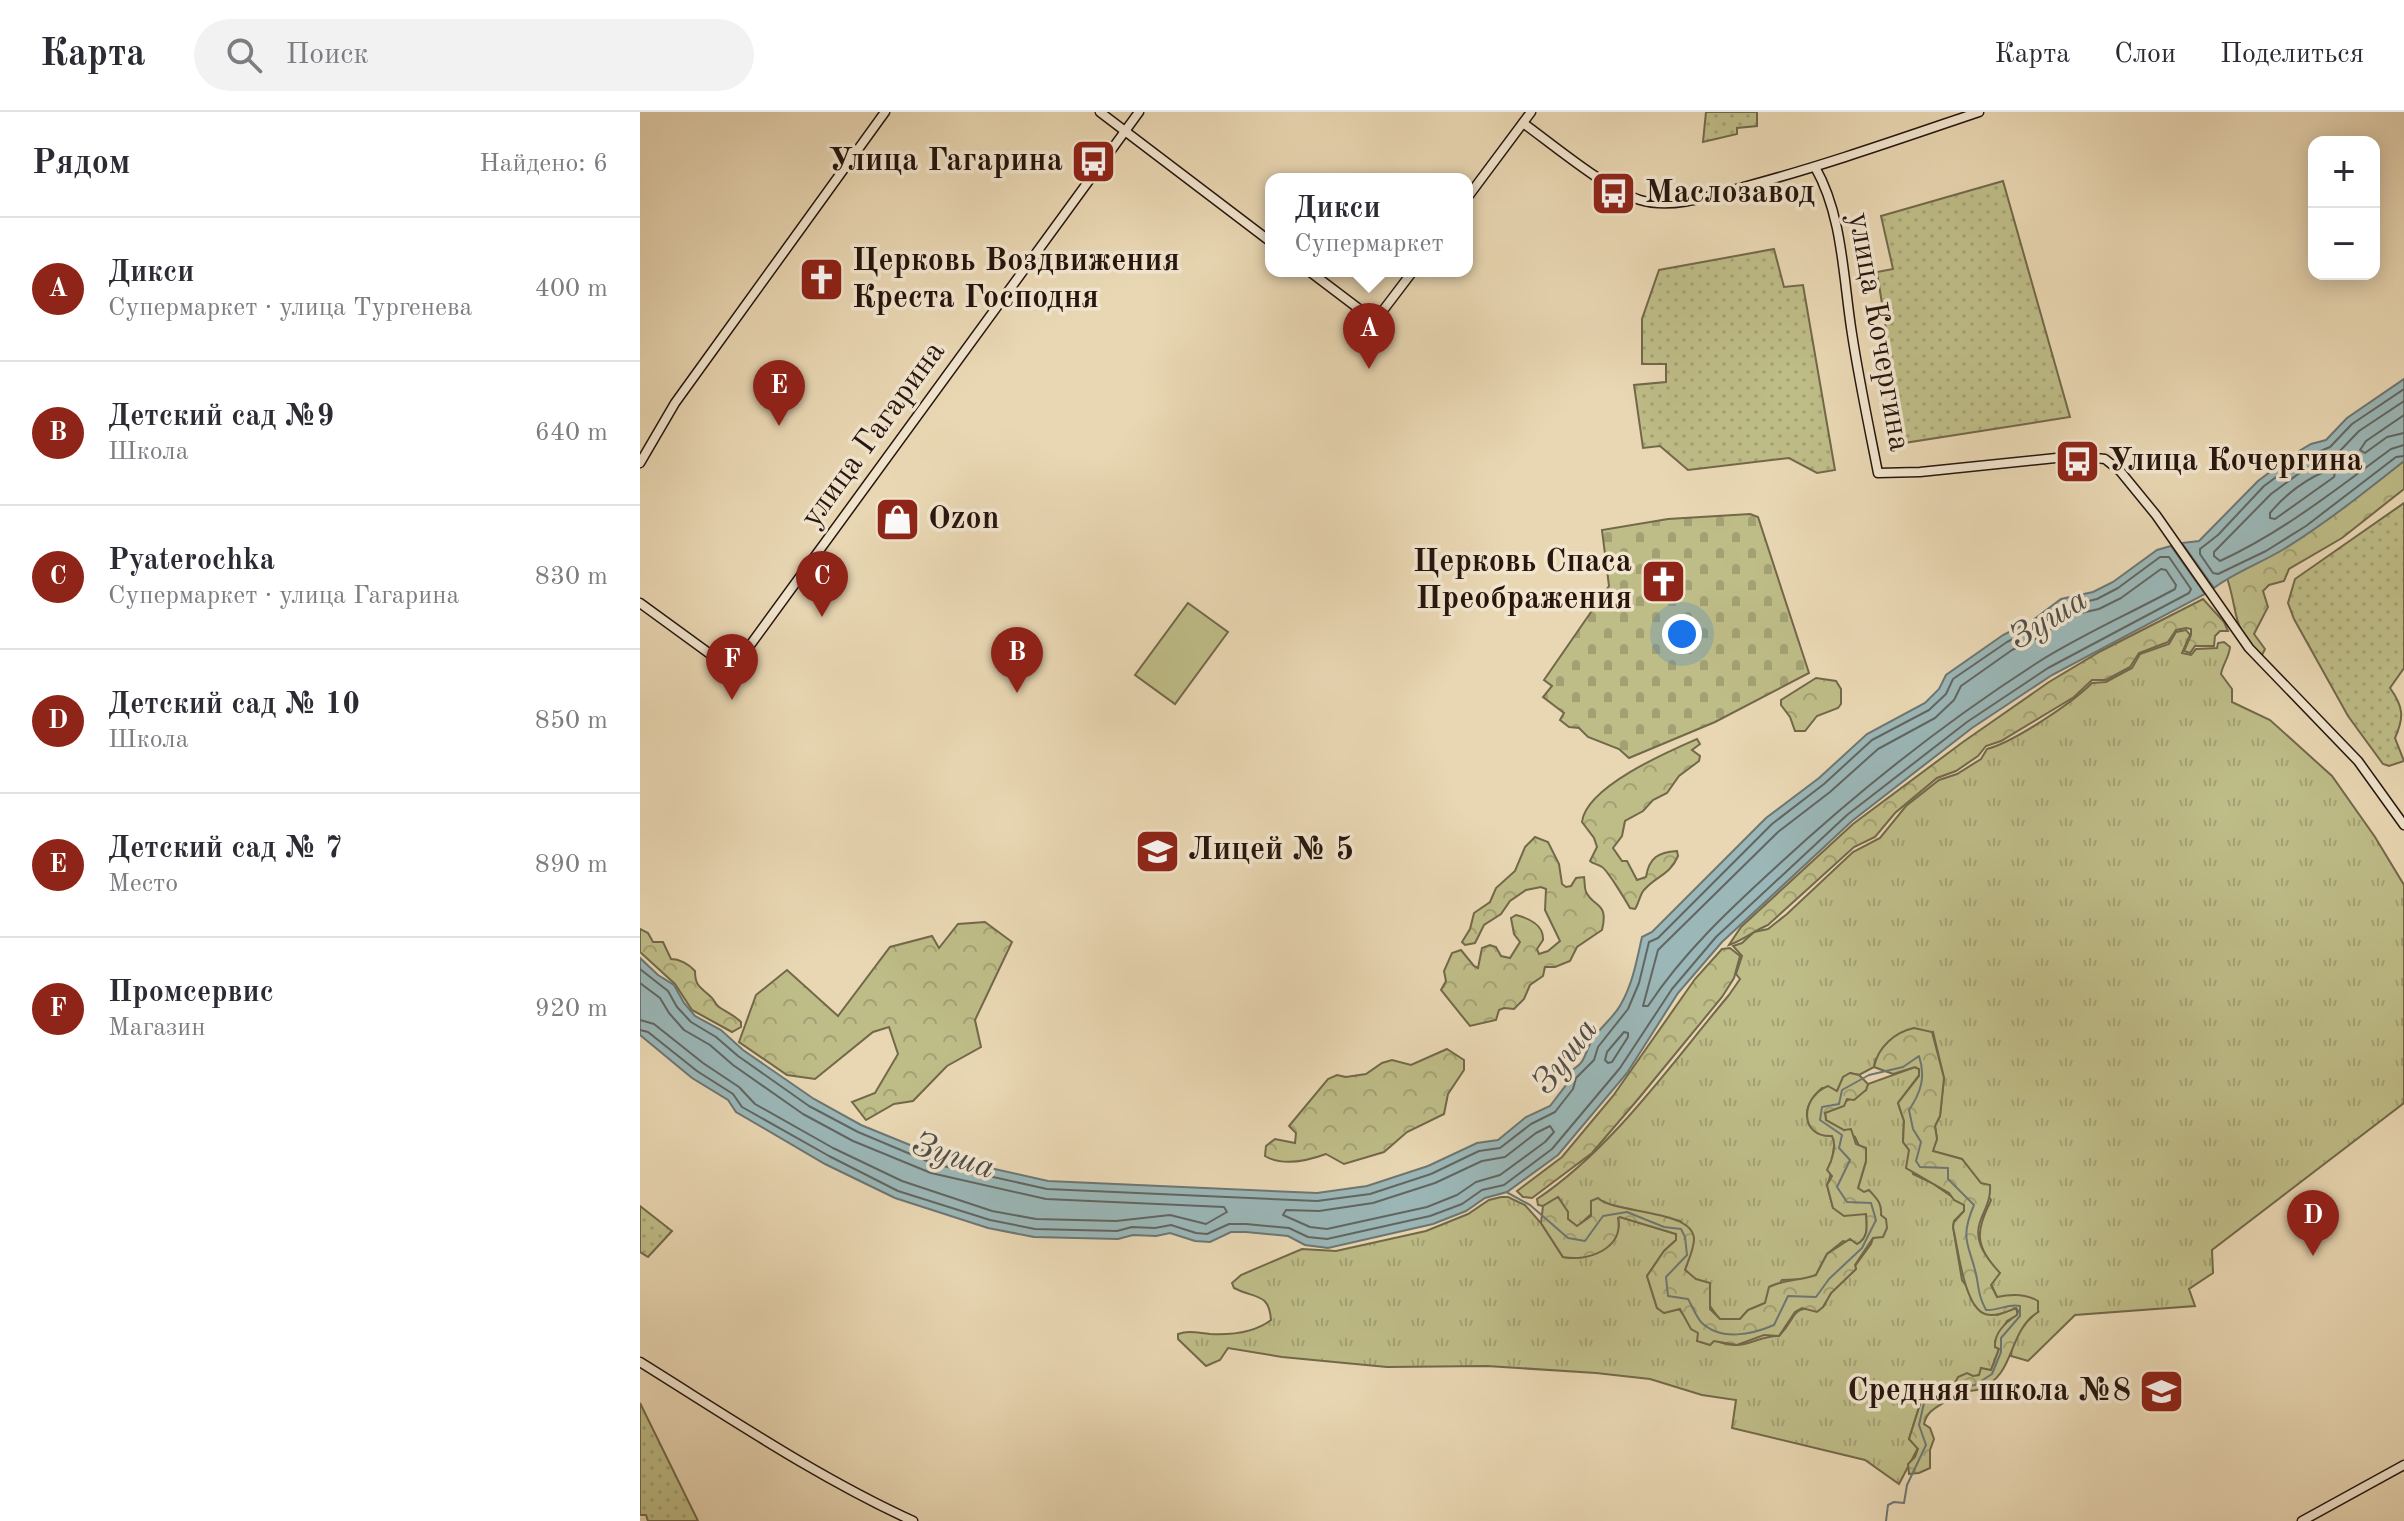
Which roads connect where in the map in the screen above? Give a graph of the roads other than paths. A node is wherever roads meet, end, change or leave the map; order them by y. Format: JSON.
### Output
{"nodes":[{"id":1,"x":885,"y":112,"type":"edge"},
{"id":2,"x":1100,"y":112,"type":"edge"},
{"id":3,"x":1139,"y":112,"type":"edge"},
{"id":4,"x":1531,"y":112,"type":"edge"},
{"id":5,"x":1979,"y":112,"type":"edge"},
{"id":6,"x":1523,"y":123,"type":"junction"},
{"id":7,"x":1125,"y":130,"type":"junction"},
{"id":8,"x":1815,"y":167,"type":"junction"},
{"id":9,"x":1473,"y":190,"type":"edge"},
{"id":10,"x":1265,"y":237,"type":"edge"},
{"id":11,"x":1317,"y":277,"type":"edge"},
{"id":12,"x":1408,"y":277,"type":"edge"},
{"id":13,"x":640,"y":463,"type":"edge"},
{"id":14,"x":640,"y":603,"type":"edge"},
{"id":15,"x":2404,"y":825,"type":"edge"},
{"id":16,"x":640,"y":1362,"type":"edge"},
{"id":17,"x":2404,"y":1465,"type":"edge"},
{"id":18,"x":913,"y":1521,"type":"edge"},
{"id":19,"x":2302,"y":1521,"type":"edge"}],
"edges":[{"from":1,"to":13,"type":"main road"},
{"from":2,"to":7,"type":"main road"},
{"from":3,"to":7,"type":"main road","name":"улица Гагарина"},
{"from":4,"to":6,"type":"main road"},
{"from":5,"to":8,"type":"main road"},
{"from":6,"to":8,"type":"main road"},
{"from":6,"to":9,"type":"main road"},
{"from":7,"to":10,"type":"main road"},
{"from":7,"to":14,"type":"main road","name":"улица Гагарина"},
{"from":8,"to":15,"type":"main road","name":"улица Кочергина"},
{"from":11,"to":12,"type":"main road"},
{"from":16,"to":18,"type":"main road"},
{"from":17,"to":19,"type":"main road"}]}
